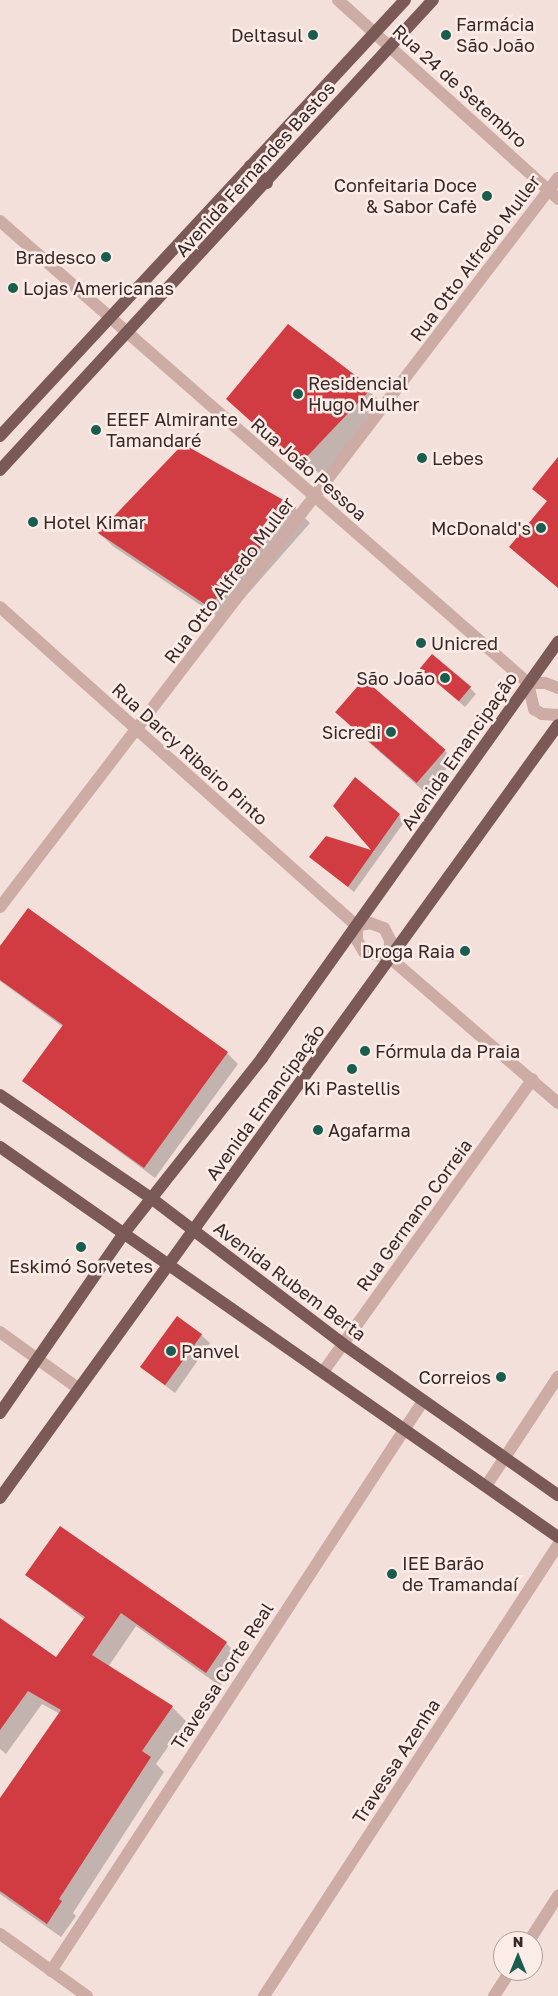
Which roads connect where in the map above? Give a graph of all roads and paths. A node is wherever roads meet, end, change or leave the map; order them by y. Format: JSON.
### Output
{"nodes":[{"id":1,"x":338,"y":0,"type":"edge"},
{"id":2,"x":405,"y":0,"type":"edge"},
{"id":3,"x":433,"y":0,"type":"edge"},
{"id":4,"x":375,"y":32,"type":"junction"},
{"id":5,"x":390,"y":46,"type":"junction"},
{"id":6,"x":250,"y":166,"type":"junction"},
{"id":7,"x":558,"y":178,"type":"edge"},
{"id":8,"x":267,"y":183,"type":"junction"},
{"id":9,"x":553,"y":195,"type":"edge"},
{"id":10,"x":0,"y":221,"type":"edge"},
{"id":11,"x":110,"y":316,"type":"junction"},
{"id":12,"x":128,"y":332,"type":"junction"},
{"id":13,"x":0,"y":436,"type":"edge"},
{"id":14,"x":0,"y":470,"type":"edge"},
{"id":15,"x":314,"y":497,"type":"junction"},
{"id":16,"x":0,"y":607,"type":"edge"},
{"id":17,"x":558,"y":642,"type":"edge"},
{"id":18,"x":528,"y":683,"type":"junction"},
{"id":19,"x":558,"y":688,"type":"edge"},
{"id":20,"x":558,"y":715,"type":"edge"},
{"id":21,"x":558,"y":725,"type":"edge"},
{"id":22,"x":137,"y":730,"type":"junction"},
{"id":23,"x":0,"y":907,"type":"edge"},
{"id":24,"x":357,"y":926,"type":"junction"},
{"id":25,"x":390,"y":958,"type":"junction"},
{"id":26,"x":533,"y":1079,"type":"junction"},
{"id":27,"x":0,"y":1094,"type":"edge"},
{"id":28,"x":558,"y":1103,"type":"edge"},
{"id":29,"x":0,"y":1147,"type":"edge"},
{"id":30,"x":151,"y":1198,"type":"junction"},
{"id":31,"x":194,"y":1230,"type":"junction"},
{"id":32,"x":124,"y":1234,"type":"junction"},
{"id":33,"x":170,"y":1264,"type":"junction"},
{"id":34,"x":0,"y":1332,"type":"edge"},
{"id":35,"x":342,"y":1344,"type":"junction"},
{"id":36,"x":39,"y":1360,"type":"junction"},
{"id":37,"x":323,"y":1372,"type":"junction"},
{"id":38,"x":558,"y":1377,"type":"edge"},
{"id":39,"x":79,"y":1388,"type":"junction"},
{"id":40,"x":423,"y":1401,"type":"junction"},
{"id":41,"x":0,"y":1413,"type":"edge"},
{"id":42,"x":405,"y":1427,"type":"junction"},
{"id":43,"x":505,"y":1458,"type":"junction"},
{"id":44,"x":486,"y":1486,"type":"junction"},
{"id":45,"x":558,"y":1495,"type":"edge"},
{"id":46,"x":0,"y":1498,"type":"edge"},
{"id":47,"x":558,"y":1537,"type":"edge"},
{"id":48,"x":558,"y":1545,"type":"edge"},
{"id":49,"x":558,"y":1896,"type":"edge"},
{"id":50,"x":535,"y":1931,"type":"edge"},
{"id":51,"x":0,"y":1934,"type":"edge"},
{"id":52,"x":51,"y":1970,"type":"junction"},
{"id":53,"x":504,"y":1981,"type":"edge"},
{"id":54,"x":87,"y":1996,"type":"edge"},
{"id":55,"x":264,"y":1996,"type":"edge"},
{"id":56,"x":494,"y":1996,"type":"edge"}],
"edges":[{"from":1,"to":4,"type":"street","name":"Rua 24 de Setembro"},
{"from":2,"to":4,"type":"main road","name":"Avenida Fernandes Bastos"},
{"from":3,"to":5,"type":"main road","name":"Avenida Fernandes Bastos"},
{"from":4,"to":5,"type":"street","name":"Rua 24 de Setembro"},
{"from":4,"to":6,"type":"main road","name":"Avenida Fernandes Bastos"},
{"from":5,"to":8,"type":"main road","name":"Avenida Fernandes Bastos"},
{"from":5,"to":9,"type":"street","name":"Rua 24 de Setembro"},
{"from":6,"to":8,"type":"main road"},
{"from":6,"to":11,"type":"main road","name":"Avenida Fernandes Bastos"},
{"from":7,"to":9,"type":"street","name":"Rua Otto Alfredo Muller"},
{"from":8,"to":12,"type":"main road","name":"Avenida Fernandes Bastos"},
{"from":9,"to":15,"type":"street","name":"Rua Otto Alfredo Muller"},
{"from":10,"to":11,"type":"street","name":"Rua João Pessoa"},
{"from":11,"to":12,"type":"street","name":"Rua João Pessoa"},
{"from":11,"to":13,"type":"main road","name":"Avenida Fernandes Bastos"},
{"from":12,"to":14,"type":"main road","name":"Avenida Fernandes Bastos"},
{"from":12,"to":15,"type":"street","name":"Rua João Pessoa"},
{"from":15,"to":18,"type":"street","name":"Rua João Pessoa"},
{"from":15,"to":22,"type":"street","name":"Rua Otto Alfredo Muller"},
{"from":16,"to":22,"type":"street","name":"Rua Darcy Ribeiro Pinto"},
{"from":17,"to":18,"type":"main road","name":"Avenida Emancipação"},
{"from":18,"to":19,"type":"street"},
{"from":18,"to":20,"type":"street"},
{"from":18,"to":24,"type":"main road","name":"Avenida Emancipação"},
{"from":21,"to":25,"type":"main road","name":"Avenida Emancipação"},
{"from":22,"to":23,"type":"street","name":"Rua Otto Alfredo Muller"},
{"from":22,"to":24,"type":"street","name":"Rua Darcy Ribeiro Pinto"},
{"from":24,"to":25,"type":"street"},
{"from":24,"to":25,"type":"street"},
{"from":24,"to":30,"type":"main road","name":"Avenida Emancipação"},
{"from":25,"to":26,"type":"street"},
{"from":25,"to":31,"type":"main road","name":"Avenida Emancipação"},
{"from":26,"to":28,"type":"street"},
{"from":26,"to":35,"type":"street","name":"Rua Germano Correia"},
{"from":27,"to":30,"type":"main road","name":"Avenida Rubem Berta"},
{"from":29,"to":32,"type":"main road"},
{"from":30,"to":31,"type":"main road","name":"Avenida Rubem Berta"},
{"from":30,"to":32,"type":"main road","name":"Avenida Emancipação"},
{"from":31,"to":33,"type":"main road","name":"Avenida Emancipação"},
{"from":31,"to":35,"type":"main road","name":"Avenida Rubem Berta"},
{"from":32,"to":33,"type":"main road"},
{"from":32,"to":36,"type":"main road","name":"Avenida Emancipação"},
{"from":33,"to":37,"type":"main road"},
{"from":33,"to":39,"type":"main road","name":"Avenida Emancipação"},
{"from":34,"to":36,"type":"street"},
{"from":35,"to":37,"type":"street","name":"Rua Germano Correia"},
{"from":35,"to":40,"type":"main road","name":"Avenida Rubem Berta"},
{"from":36,"to":39,"type":"street"},
{"from":36,"to":41,"type":"main road","name":"Avenida Emancipação"},
{"from":37,"to":42,"type":"main road"},
{"from":38,"to":43,"type":"street"},
{"from":39,"to":46,"type":"main road","name":"Avenida Emancipação"},
{"from":40,"to":42,"type":"street","name":"Travessa Corte Real"},
{"from":40,"to":43,"type":"main road","name":"Avenida Rubem Berta"},
{"from":42,"to":44,"type":"main road"},
{"from":42,"to":52,"type":"street","name":"Travessa Corte Real"},
{"from":43,"to":44,"type":"street"},
{"from":43,"to":45,"type":"main road","name":"Avenida Rubem Berta"},
{"from":44,"to":47,"type":"main road"},
{"from":48,"to":55,"type":"street","name":"Travessa Azenha"},
{"from":49,"to":50,"type":"street"},
{"from":51,"to":52,"type":"street"},
{"from":52,"to":54,"type":"street"},
{"from":53,"to":56,"type":"street"}]}
